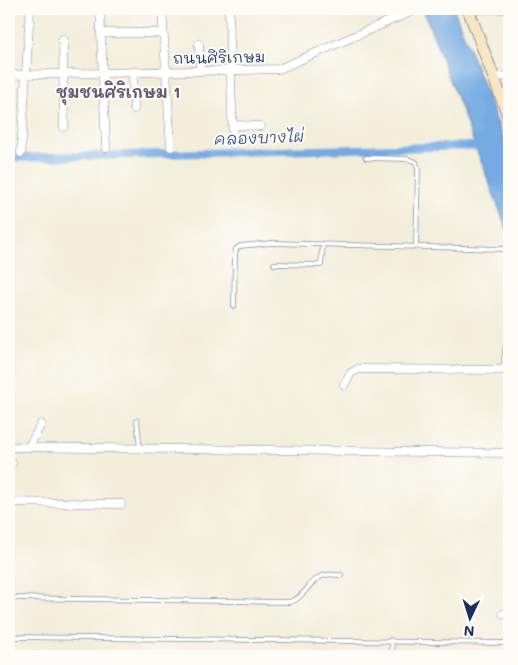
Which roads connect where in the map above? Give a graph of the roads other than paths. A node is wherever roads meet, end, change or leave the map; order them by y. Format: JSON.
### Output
{"nodes":[{"id":1,"x":30,"y":9,"type":"edge"},
{"id":2,"x":100,"y":9,"type":"edge"},
{"id":3,"x":162,"y":9,"type":"edge"},
{"id":4,"x":229,"y":9,"type":"edge"},
{"id":5,"x":417,"y":9,"type":"edge"},
{"id":6,"x":468,"y":9,"type":"edge"},
{"id":7,"x":509,"y":9,"type":"edge"},
{"id":8,"x":101,"y":33,"type":"junction"},
{"id":9,"x":164,"y":34,"type":"junction"},
{"id":10,"x":63,"y":39,"type":"dead end"},
{"id":11,"x":199,"y":44,"type":"dead end"},
{"id":12,"x":232,"y":70,"type":"junction"},
{"id":13,"x":166,"y":71,"type":"junction"},
{"id":14,"x":200,"y":71,"type":"junction"},
{"id":15,"x":133,"y":72,"type":"junction"},
{"id":16,"x":102,"y":73,"type":"junction"},
{"id":17,"x":62,"y":74,"type":"junction"},
{"id":18,"x":9,"y":75,"type":"edge"},
{"id":19,"x":26,"y":75,"type":"junction"},
{"id":20,"x":509,"y":76,"type":"edge"},
{"id":21,"x":494,"y":77,"type":"junction"},
{"id":22,"x":507,"y":105,"type":"edge"},
{"id":23,"x":134,"y":109,"type":"dead end"},
{"id":24,"x":509,"y":118,"type":"edge"},
{"id":25,"x":233,"y":125,"type":"junction"},
{"id":26,"x":260,"y":126,"type":"dead end"},
{"id":27,"x":64,"y":127,"type":"dead end"},
{"id":28,"x":233,"y":144,"type":"dead end"},
{"id":29,"x":171,"y":147,"type":"dead end"},
{"id":30,"x":106,"y":148,"type":"dead end"},
{"id":31,"x":21,"y":153,"type":"dead end"},
{"id":32,"x":366,"y":158,"type":"dead end"},
{"id":33,"x":323,"y":244,"type":"junction"},
{"id":34,"x":416,"y":246,"type":"junction"},
{"id":35,"x":509,"y":246,"type":"edge"},
{"id":36,"x":274,"y":264,"type":"dead end"},
{"id":37,"x":234,"y":306,"type":"dead end"},
{"id":38,"x":509,"y":332,"type":"edge"},
{"id":39,"x":506,"y":370,"type":"edge"},
{"id":40,"x":344,"y":385,"type":"dead end"},
{"id":41,"x":137,"y":421,"type":"dead end"},
{"id":42,"x":41,"y":424,"type":"dead end"},
{"id":43,"x":9,"y":447,"type":"edge"},
{"id":44,"x":29,"y":447,"type":"junction"},
{"id":45,"x":140,"y":449,"type":"junction"},
{"id":46,"x":509,"y":454,"type":"edge"},
{"id":47,"x":9,"y":502,"type":"edge"},
{"id":48,"x":121,"y":504,"type":"dead end"},
{"id":49,"x":341,"y":576,"type":"dead end"},
{"id":50,"x":9,"y":598,"type":"edge"},
{"id":51,"x":9,"y":637,"type":"edge"},
{"id":52,"x":391,"y":640,"type":"junction"},
{"id":53,"x":509,"y":643,"type":"edge"},
{"id":54,"x":393,"y":656,"type":"edge"}],
"edges":[{"from":1,"to":19,"type":"street"},
{"from":2,"to":8,"type":"street"},
{"from":3,"to":9,"type":"street"},
{"from":4,"to":12,"type":"street"},
{"from":5,"to":12,"type":"street","name":"ถนนศิริเกษม"},
{"from":6,"to":7,"type":"street"},
{"from":6,"to":21,"type":"main road"},
{"from":8,"to":9,"type":"street"},
{"from":8,"to":16,"type":"street"},
{"from":9,"to":13,"type":"street"},
{"from":10,"to":17,"type":"street"},
{"from":11,"to":14,"type":"street"},
{"from":12,"to":14,"type":"street","name":"ถนนศิริเกษม"},
{"from":12,"to":25,"type":"street"},
{"from":13,"to":14,"type":"street","name":"ถนนศิริเกษม"},
{"from":13,"to":15,"type":"street","name":"ถนนศิริเกษม"},
{"from":13,"to":29,"type":"street"},
{"from":15,"to":16,"type":"street","name":"ถนนศิริเกษม"},
{"from":15,"to":23,"type":"street"},
{"from":16,"to":17,"type":"street","name":"ถนนศิริเกษม"},
{"from":16,"to":30,"type":"street"},
{"from":17,"to":19,"type":"street","name":"ถนนศิริเกษม"},
{"from":17,"to":27,"type":"street"},
{"from":18,"to":19,"type":"street","name":"ถนนศิริเกษม"},
{"from":19,"to":31,"type":"street"},
{"from":20,"to":21,"type":"street"},
{"from":21,"to":22,"type":"main road"},
{"from":22,"to":24,"type":"main road"},
{"from":25,"to":26,"type":"street"},
{"from":25,"to":28,"type":"street"},
{"from":32,"to":34,"type":"lane"},
{"from":33,"to":34,"type":"lane"},
{"from":33,"to":36,"type":"lane"},
{"from":33,"to":37,"type":"lane"},
{"from":34,"to":35,"type":"lane"},
{"from":38,"to":39,"type":"lane"},
{"from":39,"to":40,"type":"street"},
{"from":41,"to":45,"type":"lane"},
{"from":42,"to":44,"type":"street"},
{"from":43,"to":44,"type":"street"},
{"from":44,"to":45,"type":"street"},
{"from":45,"to":46,"type":"street"},
{"from":47,"to":48,"type":"street"},
{"from":49,"to":50,"type":"lane"},
{"from":51,"to":52,"type":"lane"},
{"from":52,"to":53,"type":"lane"},
{"from":52,"to":54,"type":"lane"}]}
